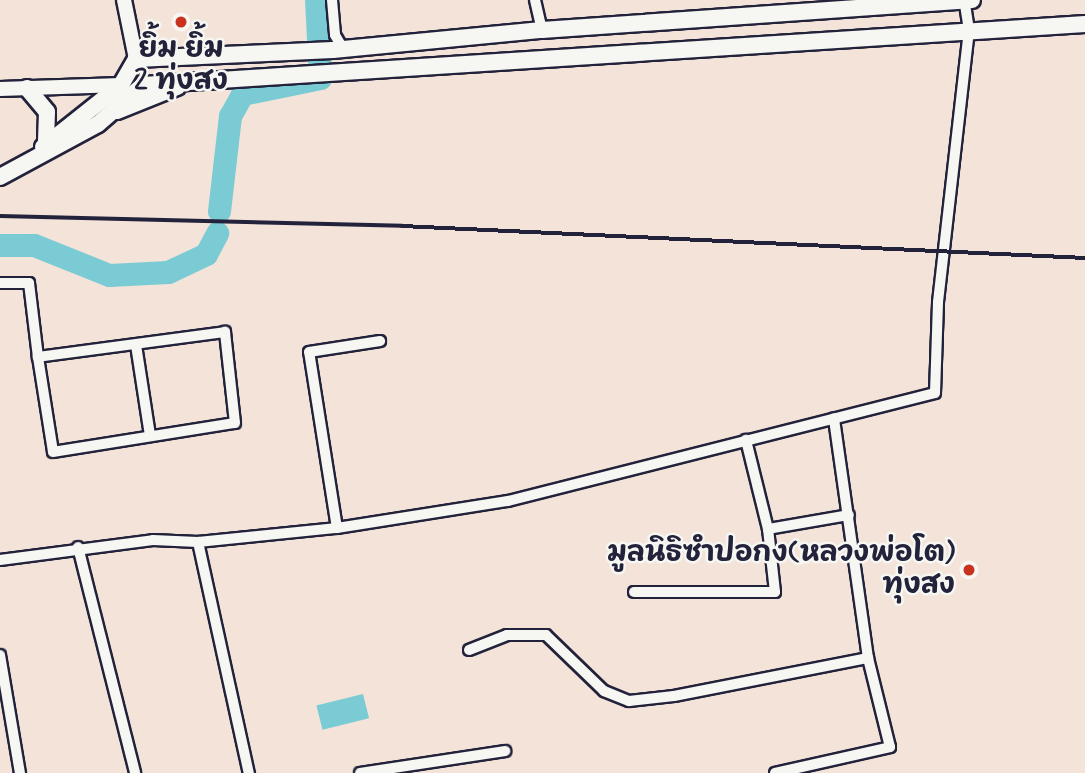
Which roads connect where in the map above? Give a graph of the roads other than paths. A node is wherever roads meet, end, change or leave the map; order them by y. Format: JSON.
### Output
{"nodes":[{"id":1,"x":124,"y":0,"type":"edge"},
{"id":2,"x":332,"y":0,"type":"edge"},
{"id":3,"x":535,"y":0,"type":"edge"},
{"id":4,"x":964,"y":0,"type":"edge"},
{"id":5,"x":972,"y":0,"type":"edge"},
{"id":6,"x":1085,"y":23,"type":"edge"},
{"id":7,"x":542,"y":30,"type":"junction"},
{"id":8,"x":969,"y":30,"type":"junction"},
{"id":9,"x":338,"y":50,"type":"junction"},
{"id":10,"x":136,"y":59,"type":"junction"},
{"id":11,"x":189,"y":82,"type":"junction"},
{"id":12,"x":121,"y":85,"type":"junction"},
{"id":13,"x":143,"y":85,"type":"junction"},
{"id":14,"x":27,"y":88,"type":"junction"},
{"id":15,"x":0,"y":89,"type":"edge"},
{"id":16,"x":111,"y":113,"type":"junction"},
{"id":17,"x":46,"y":144,"type":"junction"},
{"id":18,"x":33,"y":156,"type":"junction"},
{"id":19,"x":0,"y":177,"type":"edge"},
{"id":20,"x":0,"y":283,"type":"edge"},
{"id":21,"x":380,"y":341,"type":"dead end"},
{"id":22,"x":136,"y":345,"type":"junction"},
{"id":23,"x":38,"y":357,"type":"junction"},
{"id":24,"x":834,"y":418,"type":"junction"},
{"id":25,"x":150,"y":435,"type":"junction"},
{"id":26,"x":747,"y":440,"type":"junction"},
{"id":27,"x":849,"y":514,"type":"junction"},
{"id":28,"x":337,"y":528,"type":"junction"},
{"id":29,"x":768,"y":529,"type":"junction"},
{"id":30,"x":198,"y":542,"type":"junction"},
{"id":31,"x":78,"y":547,"type":"junction"},
{"id":32,"x":0,"y":560,"type":"edge"},
{"id":33,"x":634,"y":592,"type":"dead end"},
{"id":34,"x":469,"y":650,"type":"dead end"},
{"id":35,"x":0,"y":655,"type":"edge"},
{"id":36,"x":868,"y":658,"type":"junction"},
{"id":37,"x":505,"y":751,"type":"dead end"},
{"id":38,"x":20,"y":773,"type":"edge"},
{"id":39,"x":135,"y":773,"type":"edge"},
{"id":40,"x":249,"y":773,"type":"edge"},
{"id":41,"x":360,"y":773,"type":"edge"},
{"id":42,"x":777,"y":773,"type":"edge"}],
"edges":[{"from":1,"to":10,"type":"street"},
{"from":2,"to":9,"type":"street"},
{"from":3,"to":7,"type":"street"},
{"from":4,"to":5,"type":"main road"},
{"from":4,"to":7,"type":"main road"},
{"from":4,"to":8,"type":"street"},
{"from":6,"to":8,"type":"main road"},
{"from":7,"to":9,"type":"main road"},
{"from":8,"to":11,"type":"main road"},
{"from":8,"to":24,"type":"street"},
{"from":9,"to":10,"type":"main road"},
{"from":10,"to":12,"type":"main road"},
{"from":11,"to":13,"type":"main road"},
{"from":11,"to":16,"type":"main road"},
{"from":12,"to":13,"type":"street"},
{"from":12,"to":14,"type":"street"},
{"from":12,"to":17,"type":"main road"},
{"from":13,"to":16,"type":"main road"},
{"from":14,"to":15,"type":"street"},
{"from":14,"to":17,"type":"main road"},
{"from":16,"to":18,"type":"main road"},
{"from":17,"to":18,"type":"main road"},
{"from":18,"to":19,"type":"main road"},
{"from":20,"to":23,"type":"street"},
{"from":21,"to":28,"type":"street"},
{"from":22,"to":23,"type":"street"},
{"from":22,"to":25,"type":"street"},
{"from":22,"to":25,"type":"street"},
{"from":23,"to":25,"type":"street"},
{"from":24,"to":26,"type":"street"},
{"from":24,"to":27,"type":"street"},
{"from":26,"to":28,"type":"street"},
{"from":26,"to":29,"type":"street"},
{"from":27,"to":29,"type":"street"},
{"from":27,"to":36,"type":"street"},
{"from":28,"to":30,"type":"street"},
{"from":29,"to":33,"type":"street"},
{"from":30,"to":31,"type":"street"},
{"from":30,"to":40,"type":"street"},
{"from":31,"to":32,"type":"street"},
{"from":31,"to":39,"type":"street"},
{"from":34,"to":36,"type":"street"},
{"from":35,"to":38,"type":"street"},
{"from":36,"to":42,"type":"street"},
{"from":37,"to":41,"type":"street"}]}
